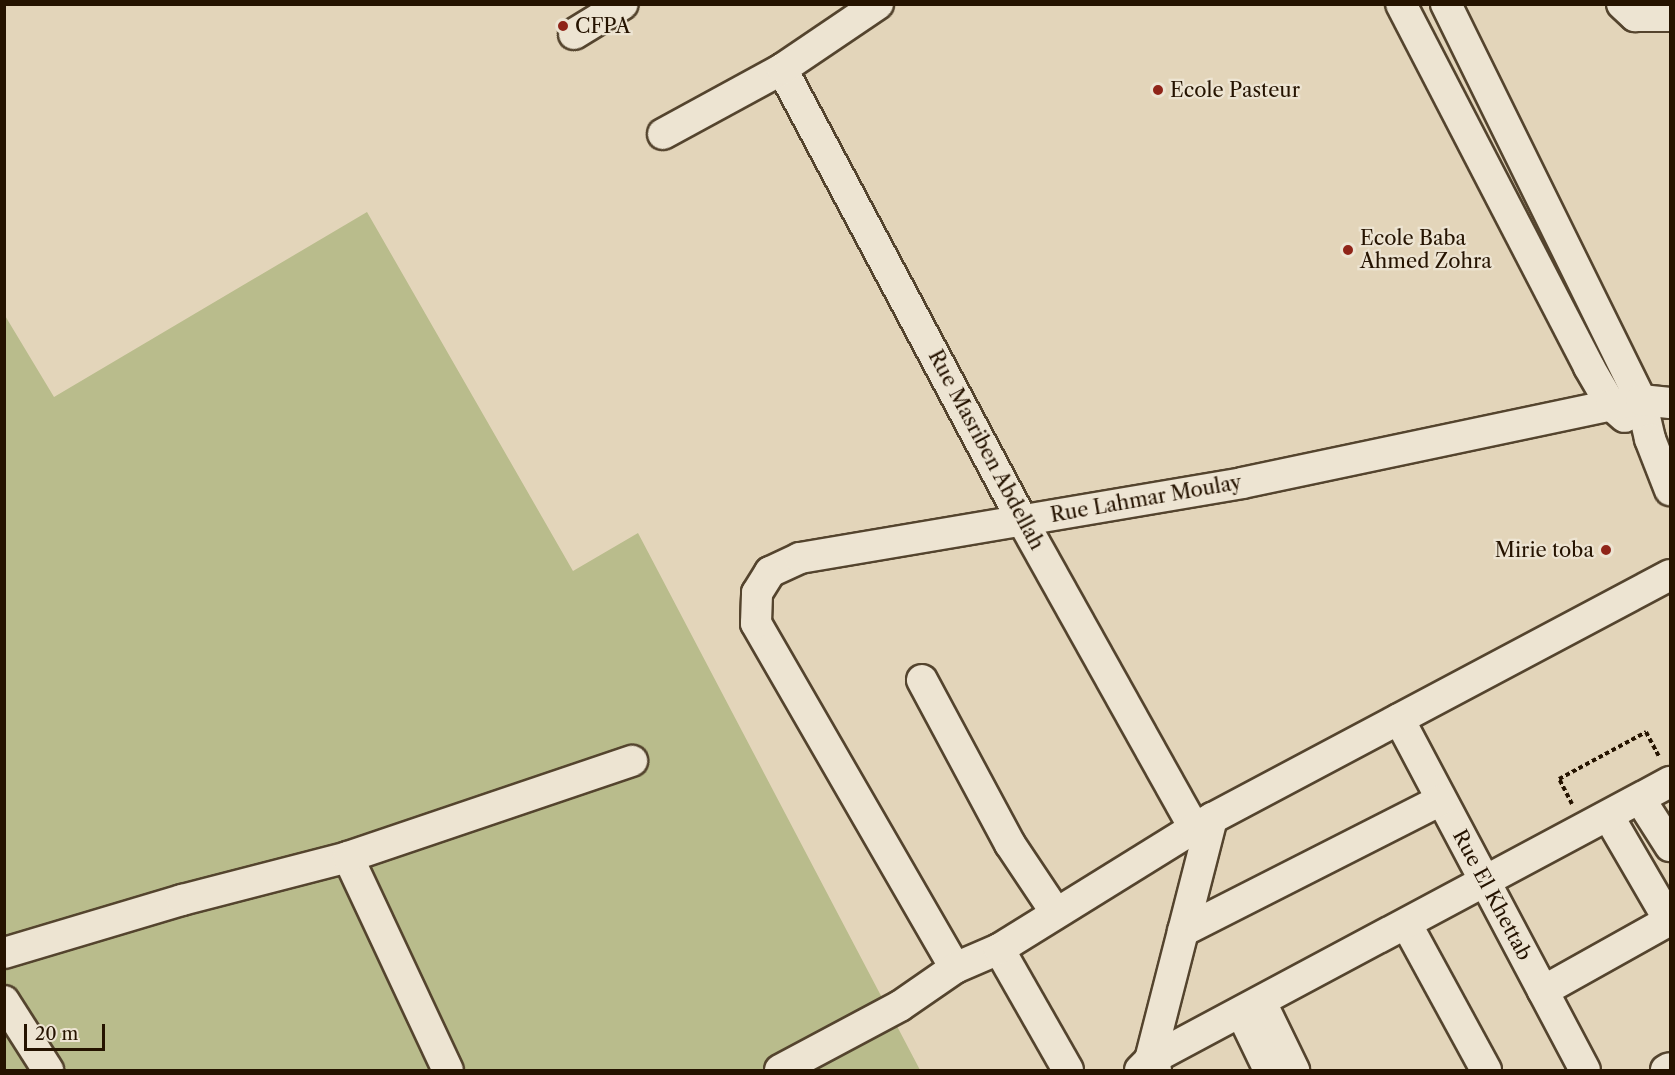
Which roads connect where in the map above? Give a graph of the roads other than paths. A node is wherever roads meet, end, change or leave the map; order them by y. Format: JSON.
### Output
{"nodes":[{"id":1,"x":623,"y":4,"type":"edge"},
{"id":2,"x":878,"y":4,"type":"edge"},
{"id":3,"x":1401,"y":4,"type":"edge"},
{"id":4,"x":1446,"y":4,"type":"edge"},
{"id":5,"x":1622,"y":4,"type":"edge"},
{"id":6,"x":1671,"y":16,"type":"edge"},
{"id":7,"x":574,"y":34,"type":"dead end"},
{"id":8,"x":782,"y":69,"type":"junction"},
{"id":9,"x":663,"y":134,"type":"dead end"},
{"id":10,"x":1641,"y":400,"type":"junction"},
{"id":11,"x":1671,"y":403,"type":"edge"},
{"id":12,"x":1611,"y":405,"type":"junction"},
{"id":13,"x":1650,"y":439,"type":"junction"},
{"id":14,"x":1670,"y":489,"type":"edge"},
{"id":15,"x":1022,"y":520,"type":"junction"},
{"id":16,"x":1671,"y":575,"type":"edge"},
{"id":17,"x":922,"y":680,"type":"dead end"},
{"id":18,"x":1399,"y":719,"type":"junction"},
{"id":19,"x":632,"y":761,"type":"dead end"},
{"id":20,"x":1666,"y":770,"type":"edge"},
{"id":21,"x":1640,"y":799,"type":"junction"},
{"id":22,"x":1442,"y":800,"type":"junction"},
{"id":23,"x":1597,"y":822,"type":"junction"},
{"id":24,"x":1203,"y":823,"type":"junction"},
{"id":25,"x":1671,"y":846,"type":"edge"},
{"id":26,"x":348,"y":857,"type":"junction"},
{"id":27,"x":1485,"y":883,"type":"junction"},
{"id":28,"x":1056,"y":914,"type":"junction"},
{"id":29,"x":1670,"y":920,"type":"edge"},
{"id":30,"x":1407,"y":925,"type":"junction"},
{"id":31,"x":1183,"y":931,"type":"junction"},
{"id":32,"x":999,"y":949,"type":"junction"},
{"id":33,"x":4,"y":953,"type":"edge"},
{"id":34,"x":955,"y":968,"type":"junction"},
{"id":35,"x":1543,"y":992,"type":"junction"},
{"id":36,"x":4,"y":1001,"type":"edge"},
{"id":37,"x":1251,"y":1007,"type":"junction"},
{"id":38,"x":1149,"y":1067,"type":"edge"},
{"id":39,"x":1671,"y":1068,"type":"edge"},
{"id":40,"x":48,"y":1071,"type":"edge"},
{"id":41,"x":448,"y":1071,"type":"edge"},
{"id":42,"x":780,"y":1071,"type":"edge"},
{"id":43,"x":1068,"y":1071,"type":"edge"},
{"id":44,"x":1269,"y":1071,"type":"edge"},
{"id":45,"x":1294,"y":1071,"type":"edge"},
{"id":46,"x":1486,"y":1071,"type":"edge"},
{"id":47,"x":1585,"y":1071,"type":"edge"},
{"id":48,"x":1666,"y":1071,"type":"edge"}],
"edges":[{"from":1,"to":7,"type":"street"},
{"from":2,"to":8,"type":"street"},
{"from":3,"to":12,"type":"street"},
{"from":4,"to":10,"type":"street"},
{"from":5,"to":6,"type":"street"},
{"from":8,"to":9,"type":"street"},
{"from":8,"to":15,"type":"street","name":"Rue Masriben Abdellah"},
{"from":10,"to":11,"type":"street","name":"Rue Lahmar Moulay"},
{"from":10,"to":12,"type":"street","name":"Rue Lahmar Moulay"},
{"from":10,"to":13,"type":"street"},
{"from":12,"to":13,"type":"street"},
{"from":12,"to":15,"type":"street","name":"Rue Lahmar Moulay"},
{"from":13,"to":14,"type":"street"},
{"from":15,"to":24,"type":"street","name":"Rue Masriben Abdellah"},
{"from":15,"to":34,"type":"street","name":"Rue Lahmar Moulay"},
{"from":16,"to":18,"type":"street"},
{"from":17,"to":28,"type":"street"},
{"from":18,"to":22,"type":"street","name":"Rue El Khettab"},
{"from":18,"to":24,"type":"street"},
{"from":19,"to":26,"type":"street"},
{"from":20,"to":21,"type":"street"},
{"from":21,"to":23,"type":"street"},
{"from":21,"to":25,"type":"street"},
{"from":22,"to":27,"type":"street","name":"Rue El Khettab"},
{"from":22,"to":31,"type":"street"},
{"from":23,"to":27,"type":"street"},
{"from":23,"to":29,"type":"street"},
{"from":24,"to":28,"type":"street"},
{"from":24,"to":31,"type":"street"},
{"from":26,"to":33,"type":"street"},
{"from":26,"to":41,"type":"street"},
{"from":27,"to":30,"type":"street"},
{"from":27,"to":35,"type":"street","name":"Rue El Khettab"},
{"from":28,"to":32,"type":"street"},
{"from":29,"to":35,"type":"street"},
{"from":30,"to":37,"type":"street"},
{"from":30,"to":46,"type":"street"},
{"from":31,"to":38,"type":"street"},
{"from":32,"to":34,"type":"street"},
{"from":32,"to":43,"type":"street"},
{"from":34,"to":42,"type":"street"},
{"from":35,"to":47,"type":"street","name":"Rue El Khettab"},
{"from":36,"to":40,"type":"street"},
{"from":37,"to":38,"type":"street"},
{"from":37,"to":44,"type":"street"},
{"from":37,"to":45,"type":"street"},
{"from":39,"to":48,"type":"street"}]}
